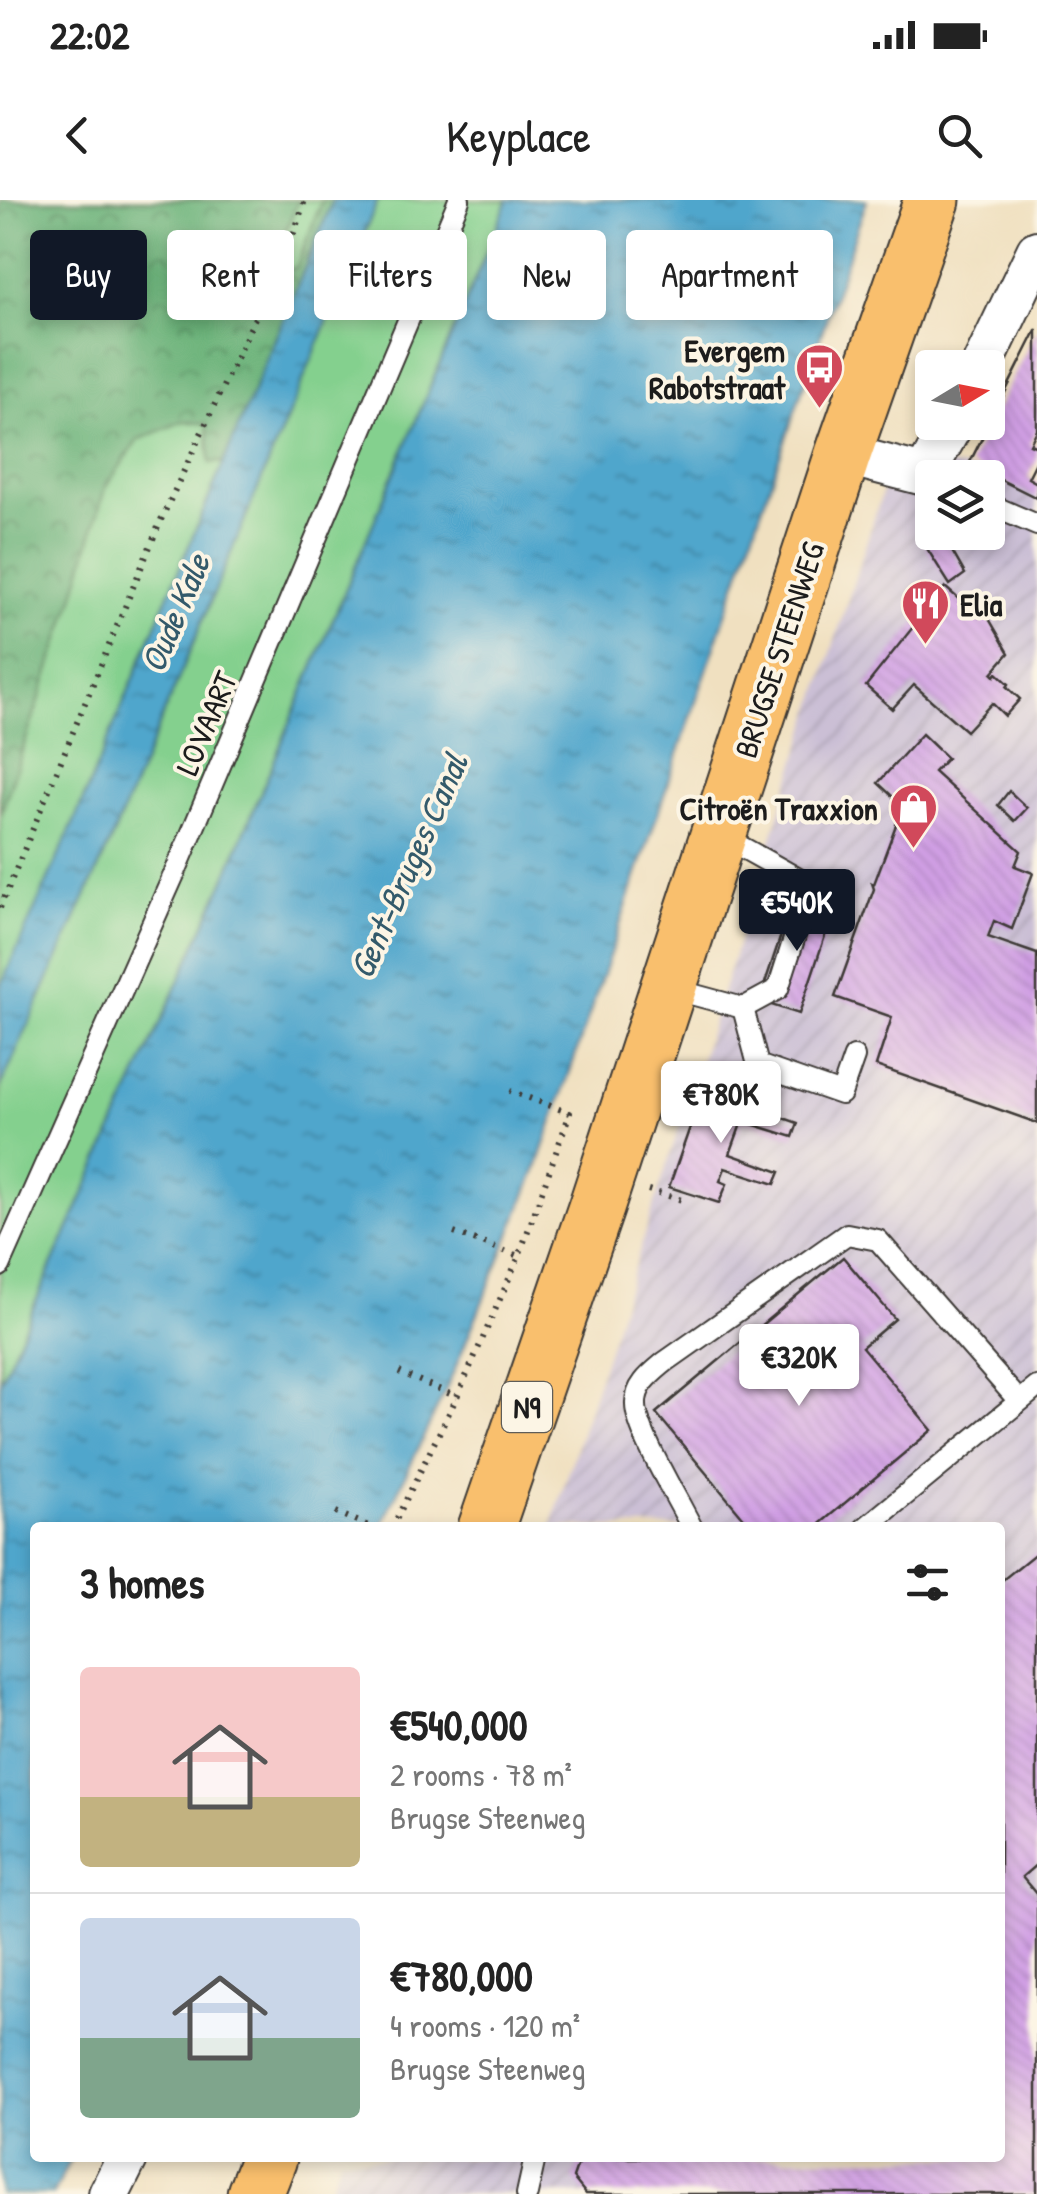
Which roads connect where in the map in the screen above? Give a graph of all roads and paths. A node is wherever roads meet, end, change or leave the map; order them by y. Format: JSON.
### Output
{"nodes":[{"id":1,"x":305,"y":200,"type":"edge"},
{"id":2,"x":459,"y":200,"type":"edge"},
{"id":3,"x":932,"y":200,"type":"edge"},
{"id":4,"x":1037,"y":251,"type":"edge"},
{"id":5,"x":989,"y":350,"type":"edge"},
{"id":6,"x":844,"y":454,"type":"junction"},
{"id":7,"x":915,"y":473,"type":"edge"},
{"id":8,"x":1005,"y":511,"type":"edge"},
{"id":9,"x":1037,"y":524,"type":"edge"},
{"id":10,"x":719,"y":834,"type":"junction"},
{"id":11,"x":0,"y":908,"type":"edge"},
{"id":12,"x":668,"y":988,"type":"junction"},
{"id":13,"x":742,"y":1008,"type":"junction"},
{"id":14,"x":854,"y":1056,"type":"dead end"},
{"id":15,"x":510,"y":1091,"type":"dead end"},
{"id":16,"x":454,"y":1234,"type":"dead end"},
{"id":17,"x":519,"y":1256,"type":"junction"},
{"id":18,"x":0,"y":1266,"type":"edge"},
{"id":19,"x":399,"y":1372,"type":"dead end"},
{"id":20,"x":1037,"y":1387,"type":"edge"},
{"id":21,"x":457,"y":1397,"type":"junction"},
{"id":22,"x":1019,"y":1402,"type":"junction"},
{"id":23,"x":336,"y":1512,"type":"dead end"},
{"id":24,"x":359,"y":1522,"type":"edge"},
{"id":25,"x":395,"y":1522,"type":"edge"},
{"id":26,"x":488,"y":1522,"type":"edge"},
{"id":27,"x":689,"y":1522,"type":"edge"},
{"id":28,"x":872,"y":1522,"type":"edge"},
{"id":29,"x":125,"y":2162,"type":"edge"},
{"id":30,"x":268,"y":2162,"type":"edge"},
{"id":31,"x":533,"y":2162,"type":"edge"},
{"id":32,"x":109,"y":2194,"type":"edge"},
{"id":33,"x":255,"y":2194,"type":"edge"},
{"id":34,"x":527,"y":2194,"type":"edge"}],
"edges":[{"from":1,"to":11,"type":"path"},
{"from":2,"to":18,"type":"lane","name":"LOVAART"},
{"from":3,"to":6,"type":"main road","name":"BRUGSE STEENWEG","number":"N9"},
{"from":4,"to":5,"type":"street"},
{"from":6,"to":7,"type":"street"},
{"from":6,"to":10,"type":"main road","name":"BRUGSE STEENWEG","number":"N9"},
{"from":8,"to":9,"type":"lane"},
{"from":10,"to":12,"type":"main road","name":"BRUGSE STEENWEG","number":"N9"},
{"from":10,"to":13,"type":"lane"},
{"from":12,"to":13,"type":"lane"},
{"from":12,"to":26,"type":"main road","name":"BRUGSE STEENWEG","number":"N9"},
{"from":13,"to":14,"type":"lane"},
{"from":15,"to":17,"type":"path"},
{"from":16,"to":17,"type":"path"},
{"from":17,"to":21,"type":"path"},
{"from":19,"to":21,"type":"path"},
{"from":20,"to":22,"type":"lane"},
{"from":21,"to":25,"type":"path"},
{"from":22,"to":27,"type":"lane"},
{"from":22,"to":28,"type":"lane"},
{"from":23,"to":24,"type":"path"},
{"from":29,"to":32,"type":"street"},
{"from":30,"to":33,"type":"main road"},
{"from":31,"to":34,"type":"lane"}]}
